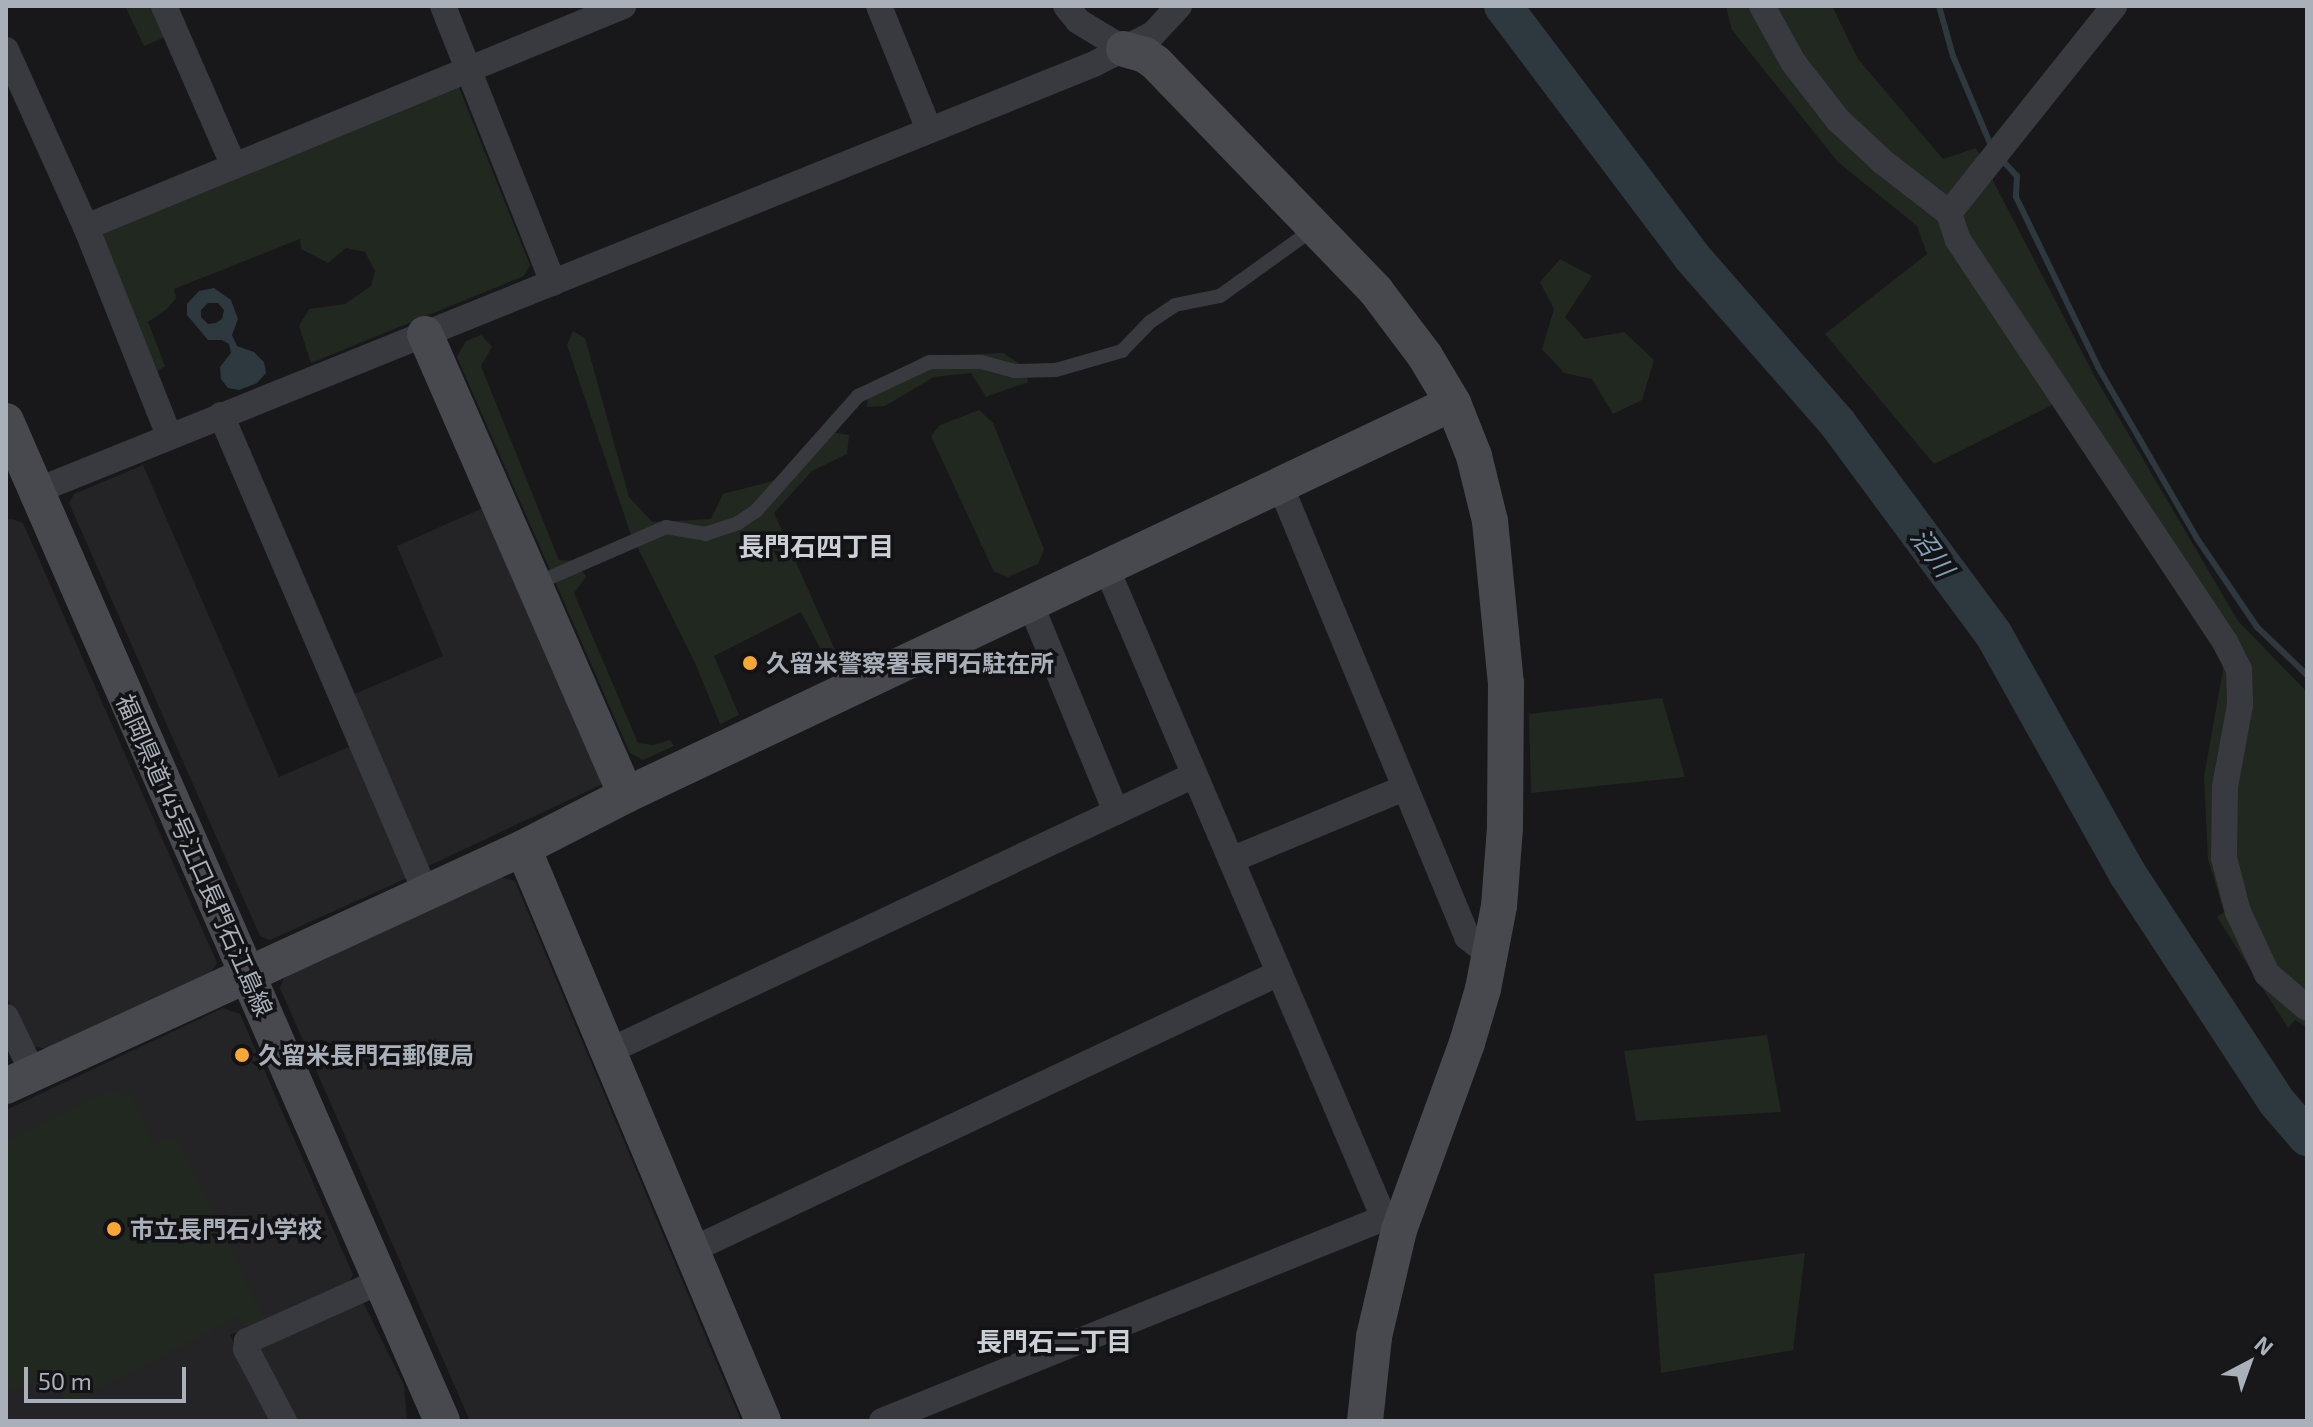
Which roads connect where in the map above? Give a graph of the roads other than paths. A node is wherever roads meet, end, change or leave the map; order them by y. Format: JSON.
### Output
{"nodes":[{"id":1,"x":164,"y":6,"type":"edge"},
{"id":2,"x":443,"y":6,"type":"edge"},
{"id":3,"x":623,"y":6,"type":"edge"},
{"id":4,"x":879,"y":6,"type":"edge"},
{"id":5,"x":1066,"y":6,"type":"edge"},
{"id":6,"x":1179,"y":6,"type":"edge"},
{"id":7,"x":1762,"y":6,"type":"edge"},
{"id":8,"x":2114,"y":6,"type":"edge"},
{"id":9,"x":1124,"y":49,"type":"junction"},
{"id":10,"x":6,"y":50,"type":"edge"},
{"id":11,"x":468,"y":70,"type":"junction"},
{"id":12,"x":929,"y":130,"type":"junction"},
{"id":13,"x":234,"y":166,"type":"junction"},
{"id":14,"x":1949,"y":213,"type":"junction"},
{"id":15,"x":1316,"y":226,"type":"junction"},
{"id":16,"x":86,"y":227,"type":"junction"},
{"id":17,"x":553,"y":283,"type":"junction"},
{"id":18,"x":425,"y":334,"type":"junction"},
{"id":19,"x":1453,"y":403,"type":"junction"},
{"id":20,"x":221,"y":415,"type":"junction"},
{"id":21,"x":6,"y":421,"type":"edge"},
{"id":22,"x":169,"y":436,"type":"junction"},
{"id":23,"x":1280,"y":485,"type":"junction"},
{"id":24,"x":21,"y":497,"type":"edge"},
{"id":25,"x":1106,"y":567,"type":"junction"},
{"id":26,"x":534,"y":584,"type":"junction"},
{"id":27,"x":1030,"y":603,"type":"junction"},
{"id":28,"x":1194,"y":775,"type":"junction"},
{"id":29,"x":1404,"y":788,"type":"junction"},
{"id":30,"x":626,"y":795,"type":"junction"},
{"id":31,"x":1116,"y":812,"type":"junction"},
{"id":32,"x":523,"y":848,"type":"junction"},
{"id":33,"x":1231,"y":860,"type":"junction"},
{"id":34,"x":426,"y":893,"type":"junction"},
{"id":35,"x":1491,"y":956,"type":"junction"},
{"id":36,"x":1279,"y":973,"type":"junction"},
{"id":37,"x":248,"y":975,"type":"junction"},
{"id":38,"x":2307,"y":1008,"type":"edge"},
{"id":39,"x":6,"y":1017,"type":"edge"},
{"id":40,"x":609,"y":1051,"type":"junction"},
{"id":41,"x":20,"y":1080,"type":"edge"},
{"id":42,"x":1391,"y":1224,"type":"junction"},
{"id":43,"x":694,"y":1249,"type":"junction"},
{"id":44,"x":381,"y":1281,"type":"junction"},
{"id":45,"x":284,"y":1421,"type":"edge"},
{"id":46,"x":442,"y":1421,"type":"edge"},
{"id":47,"x":763,"y":1421,"type":"edge"},
{"id":48,"x":882,"y":1421,"type":"edge"},
{"id":49,"x":1365,"y":1421,"type":"edge"}],
"edges":[{"from":1,"to":13,"type":"street"},
{"from":2,"to":11,"type":"street"},
{"from":3,"to":11,"type":"street"},
{"from":4,"to":12,"type":"street"},
{"from":5,"to":9,"type":"street"},
{"from":6,"to":9,"type":"street"},
{"from":7,"to":14,"type":"street"},
{"from":8,"to":14,"type":"street"},
{"from":9,"to":12,"type":"street"},
{"from":9,"to":15,"type":"street"},
{"from":10,"to":16,"type":"street"},
{"from":11,"to":13,"type":"street"},
{"from":11,"to":17,"type":"street"},
{"from":12,"to":17,"type":"street"},
{"from":13,"to":16,"type":"street"},
{"from":14,"to":38,"type":"street"},
{"from":15,"to":19,"type":"street"},
{"from":15,"to":26,"type":"lane"},
{"from":16,"to":22,"type":"street"},
{"from":17,"to":18,"type":"street"},
{"from":18,"to":20,"type":"street"},
{"from":18,"to":26,"type":"street"},
{"from":19,"to":23,"type":"street"},
{"from":19,"to":35,"type":"street"},
{"from":20,"to":22,"type":"street"},
{"from":20,"to":34,"type":"street"},
{"from":21,"to":24,"type":"street","name":"福岡県道145号江口長門石江島線"},
{"from":22,"to":24,"type":"street"},
{"from":23,"to":25,"type":"street"},
{"from":23,"to":29,"type":"street"},
{"from":24,"to":37,"type":"street","name":"福岡県道145号江口長門石江島線"},
{"from":25,"to":27,"type":"street"},
{"from":25,"to":28,"type":"street"},
{"from":26,"to":30,"type":"street"},
{"from":27,"to":30,"type":"street"},
{"from":27,"to":31,"type":"street"},
{"from":28,"to":31,"type":"street"},
{"from":28,"to":33,"type":"street"},
{"from":29,"to":33,"type":"street"},
{"from":29,"to":35,"type":"street"},
{"from":30,"to":32,"type":"street"},
{"from":31,"to":40,"type":"street"},
{"from":32,"to":34,"type":"street"},
{"from":32,"to":40,"type":"street"},
{"from":33,"to":36,"type":"street"},
{"from":34,"to":37,"type":"street"},
{"from":35,"to":42,"type":"street"},
{"from":36,"to":42,"type":"street"},
{"from":36,"to":43,"type":"street"},
{"from":37,"to":41,"type":"street"},
{"from":37,"to":44,"type":"street","name":"福岡県道145号江口長門石江島線"},
{"from":39,"to":41,"type":"street"},
{"from":40,"to":43,"type":"street"},
{"from":42,"to":48,"type":"street"},
{"from":42,"to":49,"type":"street"},
{"from":43,"to":47,"type":"street"},
{"from":44,"to":45,"type":"street"},
{"from":44,"to":46,"type":"street","name":"福岡県道145号江口長門石江島線"}]}
